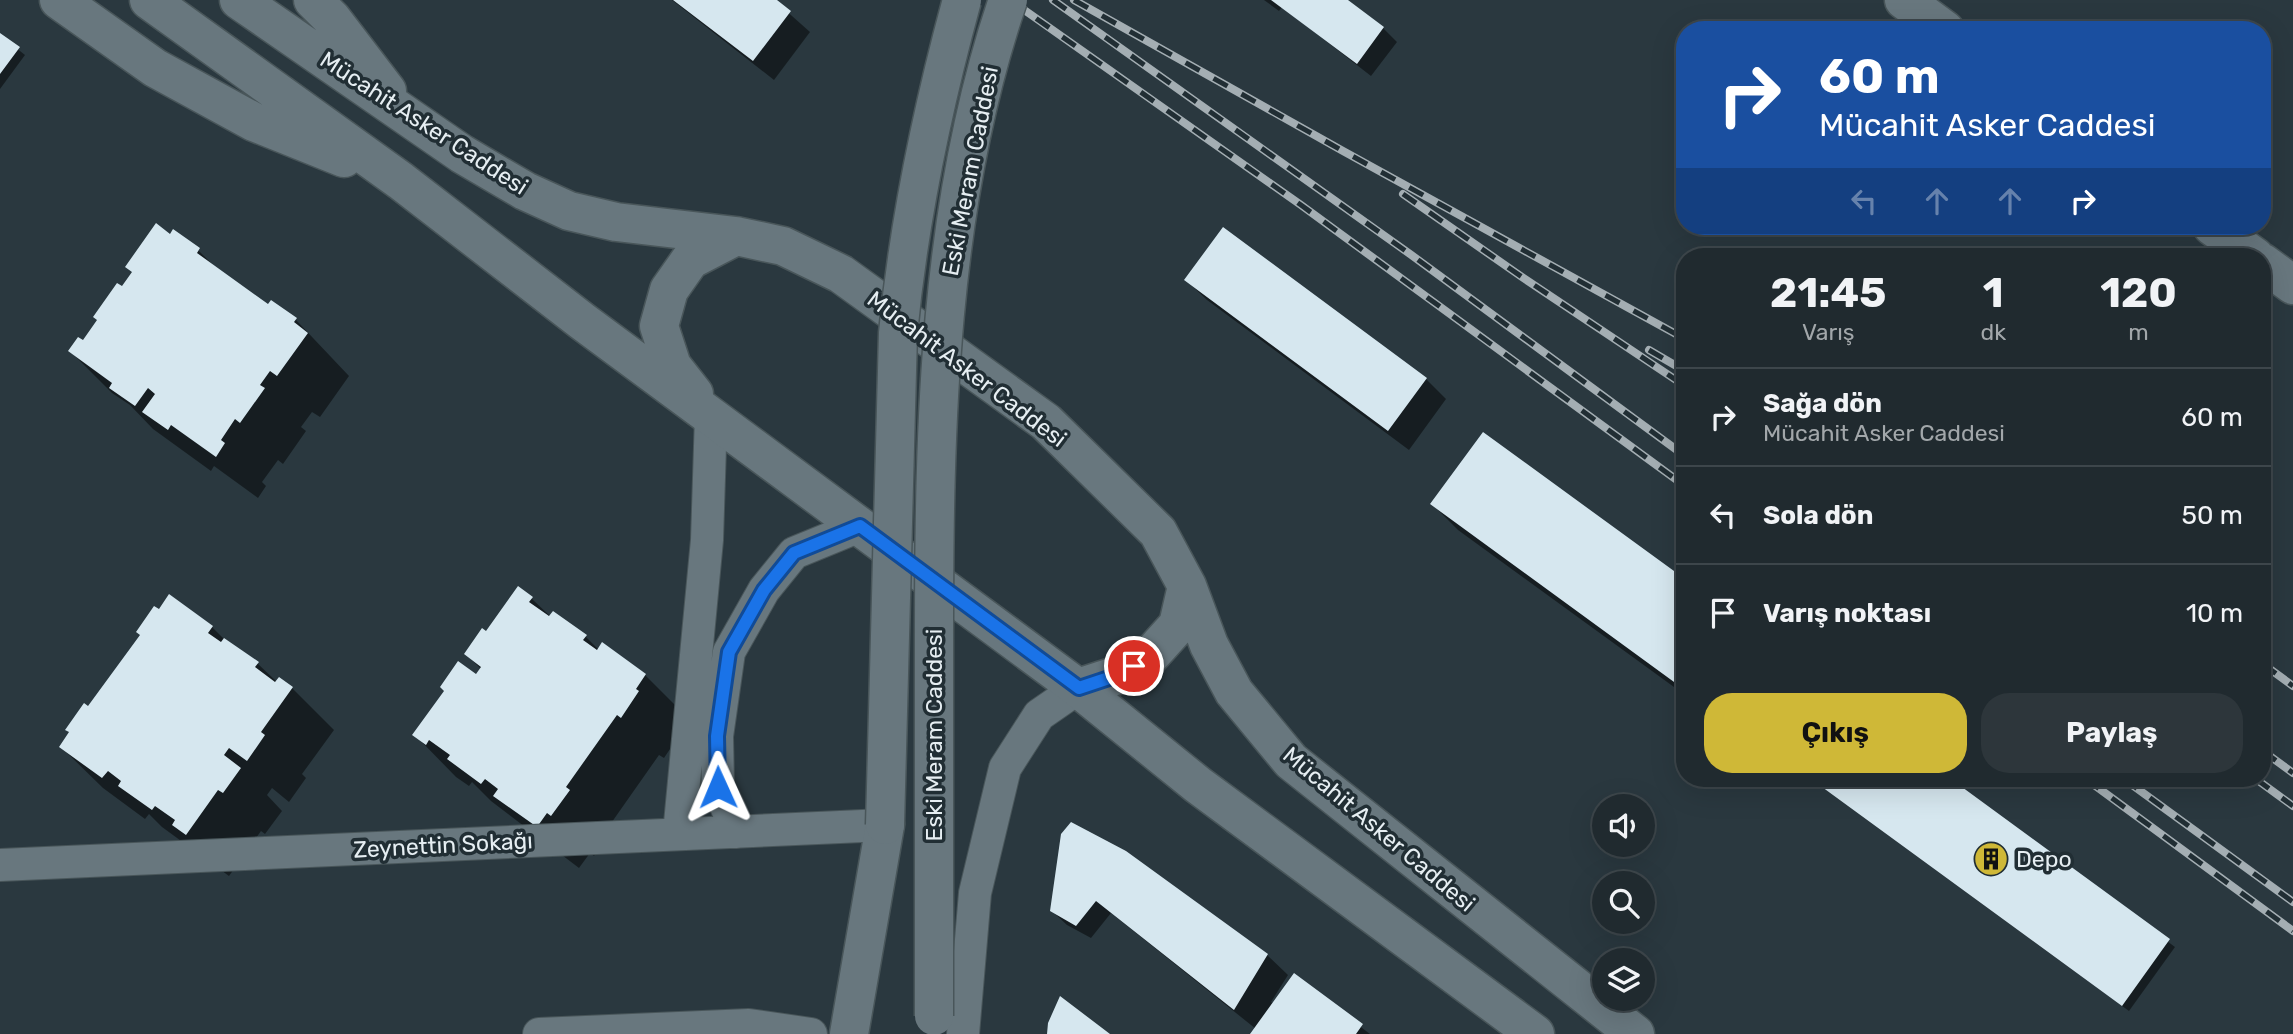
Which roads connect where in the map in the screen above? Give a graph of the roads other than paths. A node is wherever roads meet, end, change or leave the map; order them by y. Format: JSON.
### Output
{"nodes":[{"id":1,"x":59,"y":0,"type":"edge"},
{"id":2,"x":149,"y":0,"type":"edge"},
{"id":3,"x":239,"y":0,"type":"edge"},
{"id":4,"x":313,"y":0,"type":"edge"},
{"id":5,"x":962,"y":0,"type":"edge"},
{"id":6,"x":1008,"y":0,"type":"edge"},
{"id":7,"x":1904,"y":0,"type":"edge"},
{"id":8,"x":1933,"y":21,"type":"edge"},
{"id":9,"x":405,"y":115,"type":"junction"},
{"id":10,"x":401,"y":181,"type":"junction"},
{"id":11,"x":2224,"y":235,"type":"edge"},
{"id":12,"x":736,"y":236,"type":"junction"},
{"id":13,"x":2243,"y":248,"type":"edge"},
{"id":14,"x":2271,"y":269,"type":"edge"},
{"id":15,"x":2293,"y":285,"type":"edge"},
{"id":16,"x":711,"y":415,"type":"junction"},
{"id":17,"x":860,"y":526,"type":"junction"},
{"id":18,"x":1186,"y":586,"type":"junction"},
{"id":19,"x":1079,"y":688,"type":"junction"},
{"id":20,"x":885,"y":825,"type":"junction"},
{"id":21,"x":737,"y":832,"type":"junction"},
{"id":22,"x":679,"y":834,"type":"junction"},
{"id":23,"x":0,"y":864,"type":"edge"},
{"id":24,"x":943,"y":1028,"type":"edge"},
{"id":25,"x":539,"y":1034,"type":"edge"},
{"id":26,"x":811,"y":1034,"type":"edge"},
{"id":27,"x":849,"y":1034,"type":"edge"},
{"id":28,"x":1535,"y":1034,"type":"edge"},
{"id":29,"x":1635,"y":1034,"type":"edge"}],
"edges":[{"from":1,"to":10,"type":"main road"},
{"from":2,"to":10,"type":"main road"},
{"from":3,"to":9,"type":"main road","name":"Mücahit Asker Caddesi"},
{"from":4,"to":9,"type":"main road"},
{"from":5,"to":20,"type":"main road","name":"Eski Meram Caddesi","bridge":true},
{"from":6,"to":24,"type":"main road","name":"Eski Meram Caddesi","bridge":true},
{"from":7,"to":8,"type":"main road"},
{"from":9,"to":12,"type":"main road","name":"Mücahit Asker Caddesi"},
{"from":10,"to":16,"type":"main road"},
{"from":11,"to":13,"type":"main road"},
{"from":12,"to":16,"type":"main road"},
{"from":12,"to":18,"type":"main road","name":"Mücahit Asker Caddesi"},
{"from":14,"to":15,"type":"main road"},
{"from":16,"to":17,"type":"main road"},
{"from":16,"to":22,"type":"street"},
{"from":17,"to":19,"type":"main road"},
{"from":17,"to":21,"type":"street"},
{"from":18,"to":19,"type":"main road"},
{"from":18,"to":29,"type":"main road","name":"Mücahit Asker Caddesi"},
{"from":19,"to":24,"type":"street"},
{"from":19,"to":28,"type":"main road"},
{"from":20,"to":21,"type":"street","name":"Zeynettin Sokağı"},
{"from":20,"to":27,"type":"main road","name":"Eski Meram Caddesi"},
{"from":21,"to":22,"type":"street","name":"Zeynettin Sokağı"},
{"from":22,"to":23,"type":"street","name":"Zeynettin Sokağı"},
{"from":25,"to":26,"type":"street"}]}
